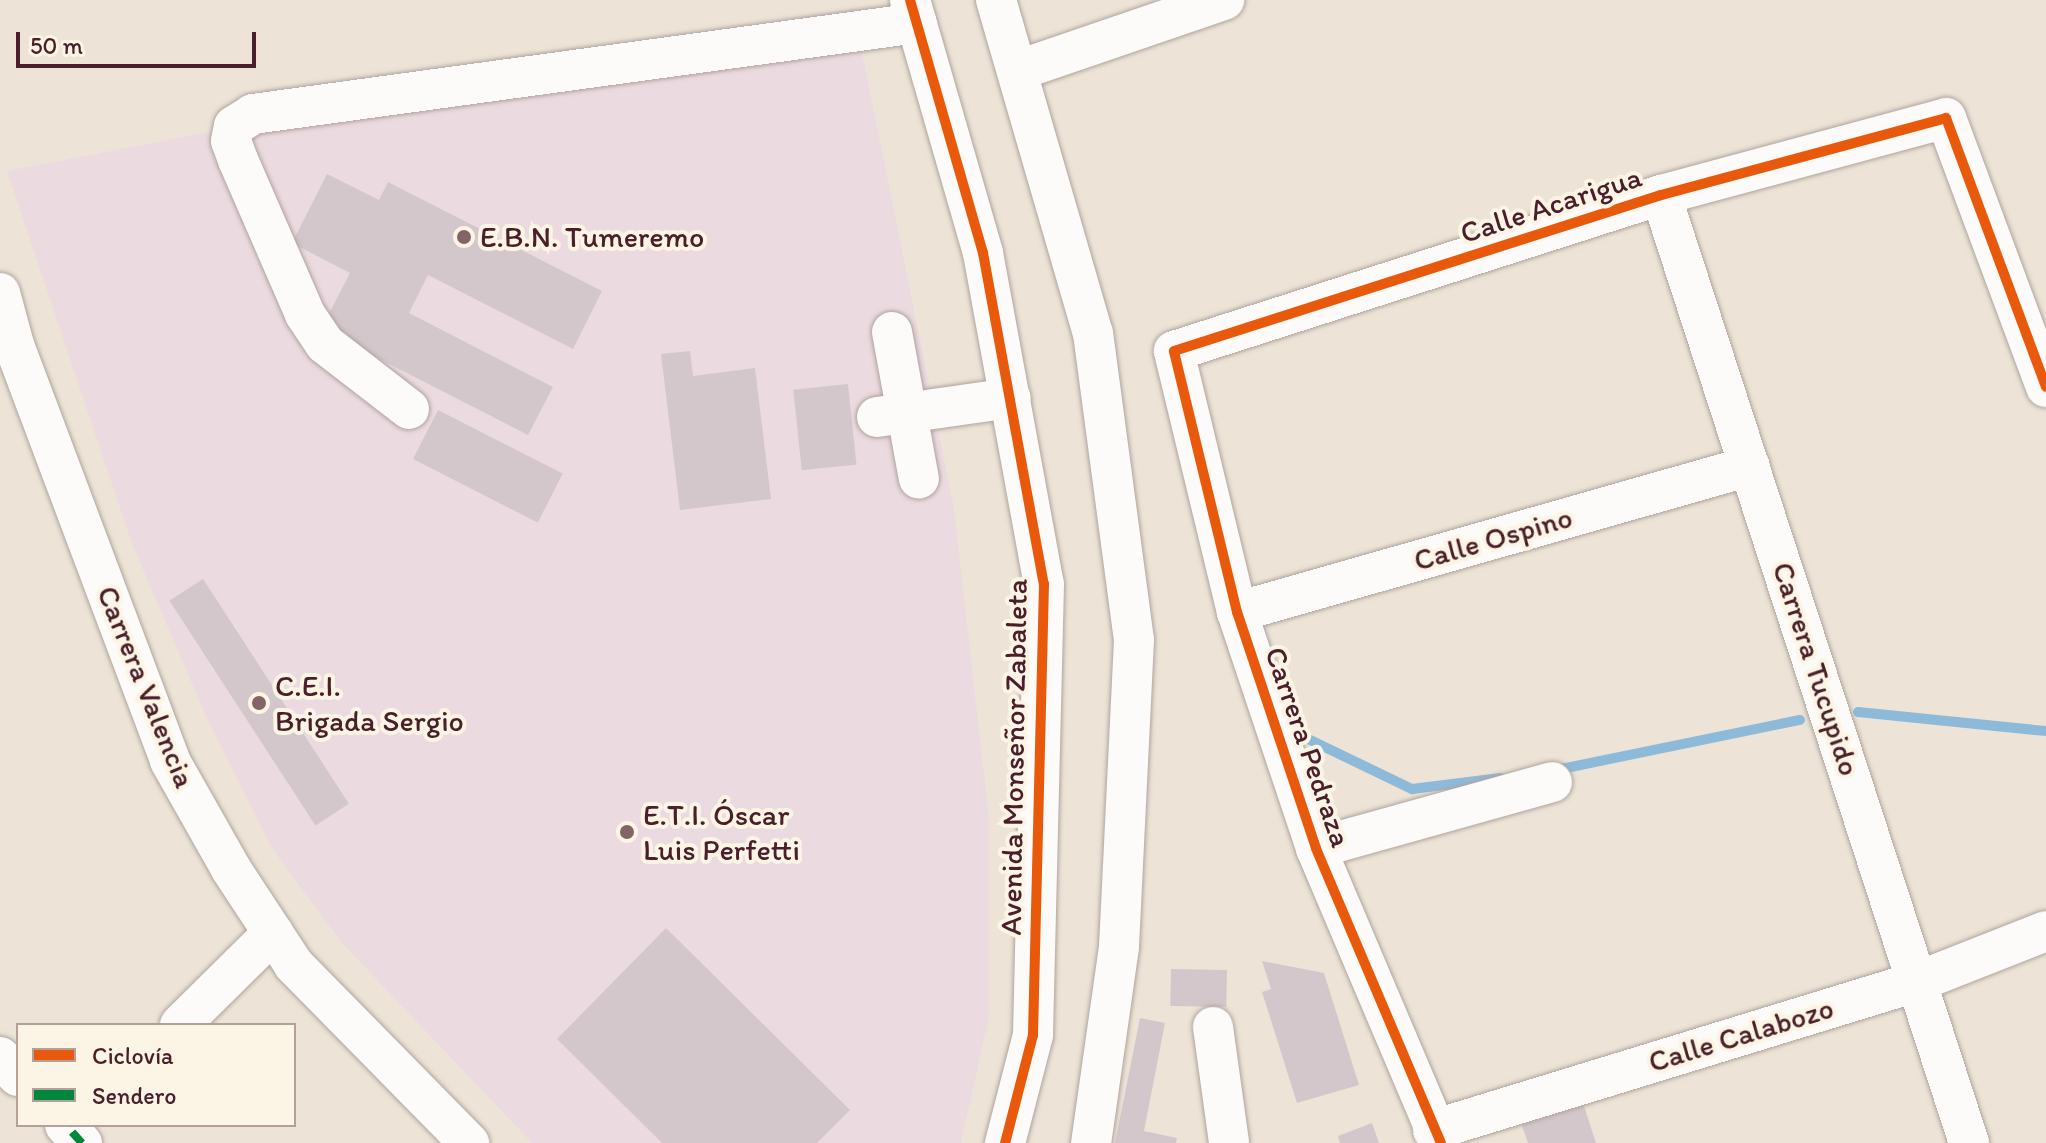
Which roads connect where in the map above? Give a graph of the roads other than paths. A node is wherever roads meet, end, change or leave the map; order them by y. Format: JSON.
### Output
{"nodes":[{"id":1,"x":996,"y":0,"type":"edge"},
{"id":2,"x":1224,"y":0,"type":"edge"},
{"id":3,"x":914,"y":12,"type":"edge"},
{"id":4,"x":1019,"y":70,"type":"junction"},
{"id":5,"x":1661,"y":195,"type":"junction"},
{"id":6,"x":0,"y":293,"type":"edge"},
{"id":7,"x":892,"y":332,"type":"dead end"},
{"id":8,"x":7,"y":347,"type":"edge"},
{"id":9,"x":1174,"y":351,"type":"joint"},
{"id":10,"x":2046,"y":387,"type":"edge"},
{"id":11,"x":1011,"y":398,"type":"junction"},
{"id":12,"x":409,"y":409,"type":"dead end"},
{"id":13,"x":894,"y":414,"type":"junction"},
{"id":14,"x":1750,"y":466,"type":"junction"},
{"id":15,"x":919,"y":479,"type":"dead end"},
{"id":16,"x":1237,"y":612,"type":"junction"},
{"id":17,"x":1552,"y":782,"type":"dead end"},
{"id":18,"x":1316,"y":848,"type":"junction"},
{"id":19,"x":2046,"y":931,"type":"edge"},
{"id":20,"x":273,"y":933,"type":"junction"},
{"id":21,"x":1919,"y":981,"type":"junction"},
{"id":22,"x":182,"y":1023,"type":"edge"},
{"id":23,"x":1213,"y":1027,"type":"dead end"},
{"id":24,"x":0,"y":1057,"type":"edge"},
{"id":25,"x":16,"y":1074,"type":"edge"},
{"id":26,"x":1437,"y":1137,"type":"edge"},
{"id":27,"x":469,"y":1143,"type":"edge"},
{"id":28,"x":1005,"y":1143,"type":"edge"},
{"id":29,"x":1091,"y":1143,"type":"edge"},
{"id":30,"x":1229,"y":1143,"type":"edge"},
{"id":31,"x":1969,"y":1143,"type":"edge"}],
"edges":[{"from":1,"to":4,"type":"street"},
{"from":2,"to":4,"type":"street"},
{"from":3,"to":11,"type":"street","name":"Avenida Monseñor Zabaleta"},
{"from":3,"to":12,"type":"street"},
{"from":4,"to":29,"type":"street"},
{"from":5,"to":9,"type":"street","name":"Calle Acarigua"},
{"from":5,"to":10,"type":"street","name":"Calle Acarigua"},
{"from":5,"to":14,"type":"street","name":"Carrera Tucupido"},
{"from":6,"to":8,"type":"street","name":"Carrera Valencia"},
{"from":7,"to":13,"type":"street"},
{"from":8,"to":20,"type":"street","name":"Carrera Valencia"},
{"from":9,"to":16,"type":"street","name":"Carrera Pedraza"},
{"from":11,"to":13,"type":"street"},
{"from":11,"to":28,"type":"street","name":"Avenida Monseñor Zabaleta"},
{"from":13,"to":15,"type":"street"},
{"from":14,"to":16,"type":"street","name":"Calle Ospino"},
{"from":14,"to":21,"type":"street","name":"Carrera Tucupido"},
{"from":16,"to":18,"type":"street","name":"Carrera Pedraza"},
{"from":17,"to":18,"type":"street"},
{"from":18,"to":26,"type":"street","name":"Carrera Pedraza"},
{"from":19,"to":21,"type":"street","name":"Calle Calabozo"},
{"from":20,"to":22,"type":"street"},
{"from":20,"to":27,"type":"street","name":"Carrera Valencia"},
{"from":21,"to":26,"type":"street","name":"Calle Calabozo"},
{"from":21,"to":31,"type":"street","name":"Carrera Tucupido"},
{"from":23,"to":30,"type":"street"},
{"from":24,"to":25,"type":"street"}]}
